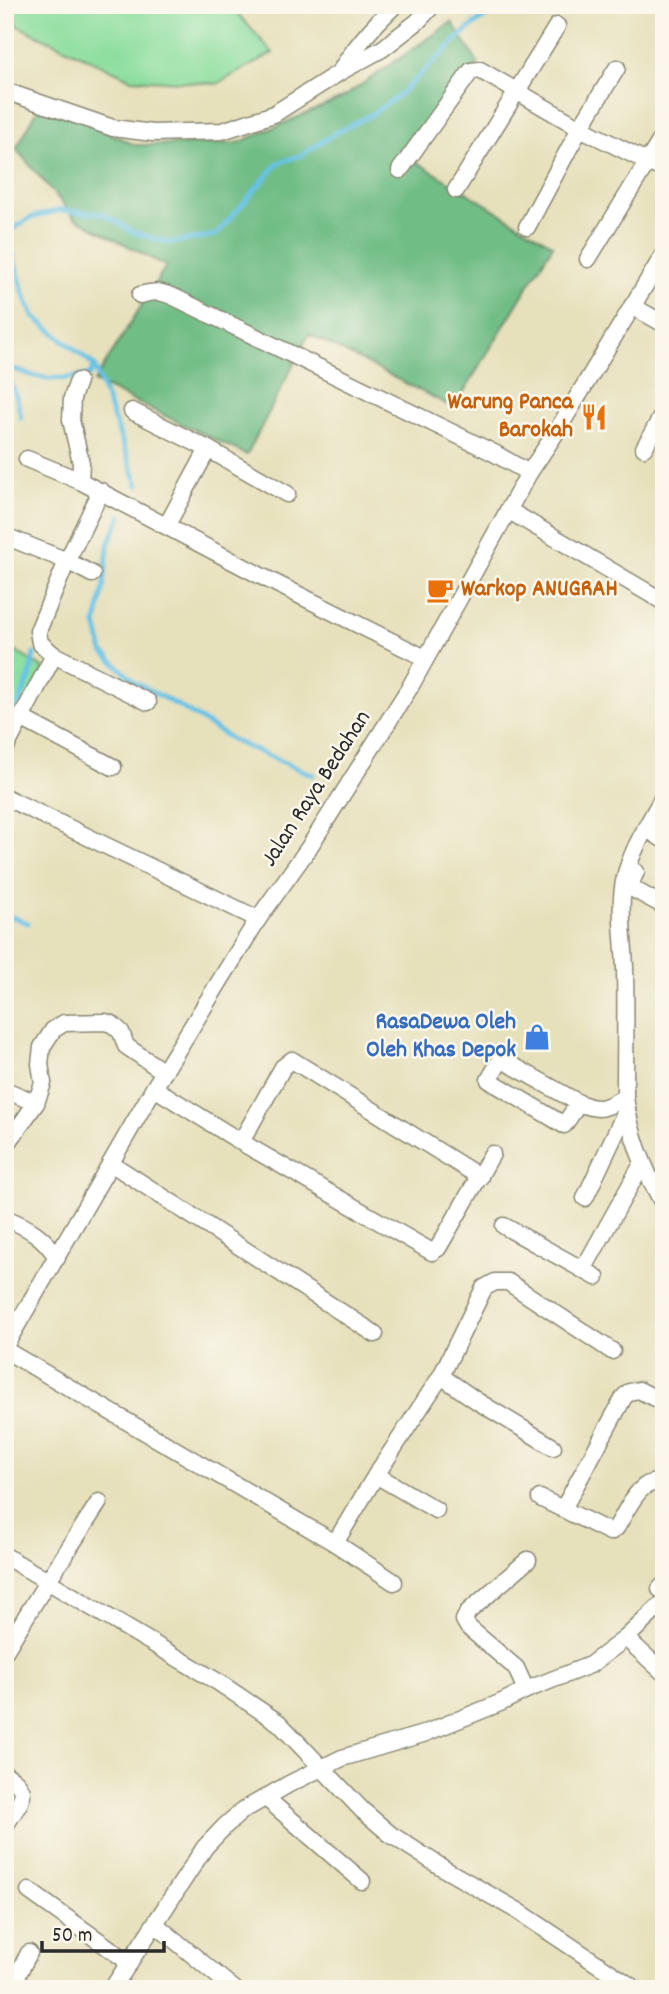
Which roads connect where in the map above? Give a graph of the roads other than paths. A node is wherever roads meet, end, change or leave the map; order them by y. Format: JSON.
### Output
{"nodes":[{"id":1,"x":395,"y":5,"type":"edge"},
{"id":2,"x":433,"y":5,"type":"edge"},
{"id":3,"x":556,"y":26,"type":"dead end"},
{"id":4,"x":617,"y":68,"type":"dead end"},
{"id":5,"x":340,"y":72,"type":"junction"},
{"id":6,"x":5,"y":91,"type":"edge"},
{"id":7,"x":517,"y":91,"type":"junction"},
{"id":8,"x":580,"y":128,"type":"junction"},
{"id":9,"x":664,"y":135,"type":"edge"},
{"id":10,"x":648,"y":162,"type":"junction"},
{"id":11,"x":400,"y":170,"type":"dead end"},
{"id":12,"x":664,"y":170,"type":"edge"},
{"id":13,"x":456,"y":190,"type":"dead end"},
{"id":14,"x":527,"y":227,"type":"dead end"},
{"id":15,"x":588,"y":259,"type":"dead end"},
{"id":16,"x":662,"y":263,"type":"edge"},
{"id":17,"x":140,"y":295,"type":"dead end"},
{"id":18,"x":632,"y":306,"type":"junction"},
{"id":19,"x":664,"y":324,"type":"edge"},
{"id":20,"x":78,"y":381,"type":"dead end"},
{"id":21,"x":132,"y":411,"type":"dead end"},
{"id":22,"x":664,"y":412,"type":"edge"},
{"id":23,"x":644,"y":448,"type":"dead end"},
{"id":24,"x":208,"y":449,"type":"junction"},
{"id":25,"x":27,"y":459,"type":"dead end"},
{"id":26,"x":529,"y":473,"type":"junction"},
{"id":27,"x":80,"y":481,"type":"junction"},
{"id":28,"x":101,"y":491,"type":"junction"},
{"id":29,"x":287,"y":494,"type":"dead end"},
{"id":30,"x":508,"y":510,"type":"junction"},
{"id":31,"x":167,"y":525,"type":"junction"},
{"id":32,"x":5,"y":536,"type":"edge"},
{"id":33,"x":67,"y":561,"type":"junction"},
{"id":34,"x":92,"y":574,"type":"dead end"},
{"id":35,"x":664,"y":602,"type":"edge"},
{"id":36,"x":54,"y":655,"type":"junction"},
{"id":37,"x":425,"y":659,"type":"junction"},
{"id":38,"x":148,"y":702,"type":"dead end"},
{"id":39,"x":21,"y":718,"type":"junction"},
{"id":40,"x":5,"y":749,"type":"edge"},
{"id":41,"x":114,"y":767,"type":"dead end"},
{"id":42,"x":664,"y":795,"type":"edge"},
{"id":43,"x":5,"y":797,"type":"edge"},
{"id":44,"x":664,"y":813,"type":"edge"},
{"id":45,"x":658,"y":836,"type":"edge"},
{"id":46,"x":664,"y":906,"type":"edge"},
{"id":47,"x":258,"y":919,"type":"junction"},
{"id":48,"x":164,"y":1072,"type":"junction"},
{"id":49,"x":154,"y":1088,"type":"junction"},
{"id":50,"x":5,"y":1090,"type":"edge"},
{"id":51,"x":36,"y":1103,"type":"junction"},
{"id":52,"x":579,"y":1103,"type":"junction"},
{"id":53,"x":626,"y":1103,"type":"junction"},
{"id":54,"x":241,"y":1142,"type":"junction"},
{"id":55,"x":5,"y":1147,"type":"edge"},
{"id":56,"x":492,"y":1154,"type":"dead end"},
{"id":57,"x":112,"y":1164,"type":"junction"},
{"id":58,"x":642,"y":1164,"type":"junction"},
{"id":59,"x":480,"y":1177,"type":"junction"},
{"id":60,"x":585,"y":1198,"type":"dead end"},
{"id":61,"x":664,"y":1205,"type":"edge"},
{"id":62,"x":5,"y":1218,"type":"edge"},
{"id":63,"x":504,"y":1227,"type":"dead end"},
{"id":64,"x":57,"y":1258,"type":"junction"},
{"id":65,"x":375,"y":1334,"type":"dead end"},
{"id":66,"x":5,"y":1348,"type":"edge"},
{"id":67,"x":612,"y":1351,"type":"dead end"},
{"id":68,"x":442,"y":1376,"type":"junction"},
{"id":69,"x":664,"y":1403,"type":"edge"},
{"id":70,"x":553,"y":1447,"type":"dead end"},
{"id":71,"x":376,"y":1475,"type":"junction"},
{"id":72,"x":664,"y":1485,"type":"edge"},
{"id":73,"x":540,"y":1498,"type":"dead end"},
{"id":74,"x":99,"y":1502,"type":"dead end"},
{"id":75,"x":562,"y":1509,"type":"junction"},
{"id":76,"x":436,"y":1510,"type":"dead end"},
{"id":77,"x":335,"y":1543,"type":"junction"},
{"id":78,"x":5,"y":1556,"type":"edge"},
{"id":79,"x":528,"y":1560,"type":"dead end"},
{"id":80,"x":47,"y":1582,"type":"junction"},
{"id":81,"x":394,"y":1582,"type":"dead end"},
{"id":82,"x":663,"y":1592,"type":"edge"},
{"id":83,"x":626,"y":1638,"type":"junction"},
{"id":84,"x":5,"y":1651,"type":"edge"},
{"id":85,"x":664,"y":1673,"type":"edge"},
{"id":86,"x":526,"y":1690,"type":"junction"},
{"id":87,"x":321,"y":1767,"type":"junction"},
{"id":88,"x":5,"y":1774,"type":"edge"},
{"id":89,"x":266,"y":1798,"type":"junction"},
{"id":90,"x":5,"y":1826,"type":"edge"},
{"id":91,"x":362,"y":1881,"type":"dead end"},
{"id":92,"x":29,"y":1891,"type":"dead end"},
{"id":93,"x":155,"y":1924,"type":"junction"},
{"id":94,"x":29,"y":1953,"type":"dead end"},
{"id":95,"x":130,"y":1963,"type":"junction"},
{"id":96,"x":5,"y":1987,"type":"edge"},
{"id":97,"x":113,"y":1989,"type":"edge"},
{"id":98,"x":234,"y":1989,"type":"edge"},
{"id":99,"x":635,"y":1989,"type":"edge"}],
"edges":[{"from":1,"to":5,"type":"street"},
{"from":2,"to":5,"type":"street"},
{"from":3,"to":7,"type":"street"},
{"from":4,"to":8,"type":"street"},
{"from":5,"to":6,"type":"street"},
{"from":7,"to":8,"type":"street"},
{"from":7,"to":11,"type":"street"},
{"from":7,"to":13,"type":"street"},
{"from":8,"to":10,"type":"street"},
{"from":8,"to":14,"type":"street"},
{"from":9,"to":10,"type":"street"},
{"from":10,"to":12,"type":"street"},
{"from":10,"to":15,"type":"street"},
{"from":16,"to":18,"type":"street","name":"Jalan Raya Bedahan"},
{"from":17,"to":26,"type":"street"},
{"from":18,"to":19,"type":"street"},
{"from":18,"to":26,"type":"street","name":"Jalan Raya Bedahan"},
{"from":20,"to":27,"type":"street"},
{"from":21,"to":24,"type":"street"},
{"from":22,"to":23,"type":"street"},
{"from":24,"to":29,"type":"street"},
{"from":24,"to":31,"type":"street"},
{"from":25,"to":27,"type":"street"},
{"from":26,"to":30,"type":"street","name":"Jalan Raya Bedahan"},
{"from":27,"to":28,"type":"street"},
{"from":28,"to":31,"type":"street"},
{"from":28,"to":33,"type":"street"},
{"from":30,"to":35,"type":"street"},
{"from":30,"to":37,"type":"street","name":"Jalan Raya Bedahan"},
{"from":31,"to":37,"type":"street"},
{"from":32,"to":33,"type":"street"},
{"from":33,"to":34,"type":"street"},
{"from":33,"to":36,"type":"street"},
{"from":36,"to":38,"type":"street"},
{"from":36,"to":39,"type":"street"},
{"from":37,"to":47,"type":"street","name":"Jalan Raya Bedahan"},
{"from":39,"to":40,"type":"street"},
{"from":39,"to":41,"type":"street"},
{"from":42,"to":53,"type":"street"},
{"from":43,"to":47,"type":"street"},
{"from":44,"to":45,"type":"street"},
{"from":45,"to":46,"type":"street"},
{"from":47,"to":48,"type":"street","name":"Jalan Raya Bedahan"},
{"from":48,"to":49,"type":"street","name":"Jalan Raya Bedahan"},
{"from":48,"to":51,"type":"street"},
{"from":49,"to":54,"type":"street"},
{"from":49,"to":57,"type":"street","name":"Jalan Raya Bedahan"},
{"from":50,"to":51,"type":"street"},
{"from":51,"to":55,"type":"street"},
{"from":52,"to":52,"type":"street"},
{"from":52,"to":53,"type":"street"},
{"from":53,"to":58,"type":"street"},
{"from":53,"to":60,"type":"street"},
{"from":54,"to":59,"type":"street"},
{"from":54,"to":59,"type":"street"},
{"from":56,"to":59,"type":"street"},
{"from":57,"to":64,"type":"street","name":"Jalan Raya Bedahan"},
{"from":57,"to":65,"type":"street"},
{"from":58,"to":61,"type":"street"},
{"from":58,"to":63,"type":"street"},
{"from":62,"to":64,"type":"street"},
{"from":64,"to":66,"type":"street","name":"Jalan Raya Bedahan"},
{"from":66,"to":77,"type":"street"},
{"from":67,"to":68,"type":"street"},
{"from":68,"to":70,"type":"street"},
{"from":68,"to":71,"type":"street"},
{"from":69,"to":75,"type":"street"},
{"from":71,"to":76,"type":"street"},
{"from":71,"to":77,"type":"street"},
{"from":72,"to":75,"type":"street"},
{"from":73,"to":75,"type":"street"},
{"from":74,"to":80,"type":"street"},
{"from":77,"to":81,"type":"street"},
{"from":78,"to":80,"type":"street"},
{"from":79,"to":86,"type":"street"},
{"from":80,"to":84,"type":"street"},
{"from":80,"to":87,"type":"street"},
{"from":82,"to":83,"type":"street"},
{"from":83,"to":85,"type":"street"},
{"from":83,"to":86,"type":"street"},
{"from":86,"to":87,"type":"street"},
{"from":87,"to":89,"type":"street"},
{"from":87,"to":99,"type":"street"},
{"from":88,"to":90,"type":"street"},
{"from":89,"to":91,"type":"street"},
{"from":89,"to":93,"type":"street"},
{"from":92,"to":95,"type":"street"},
{"from":93,"to":95,"type":"street"},
{"from":93,"to":98,"type":"street"},
{"from":94,"to":96,"type":"street"},
{"from":95,"to":97,"type":"street"}]}
